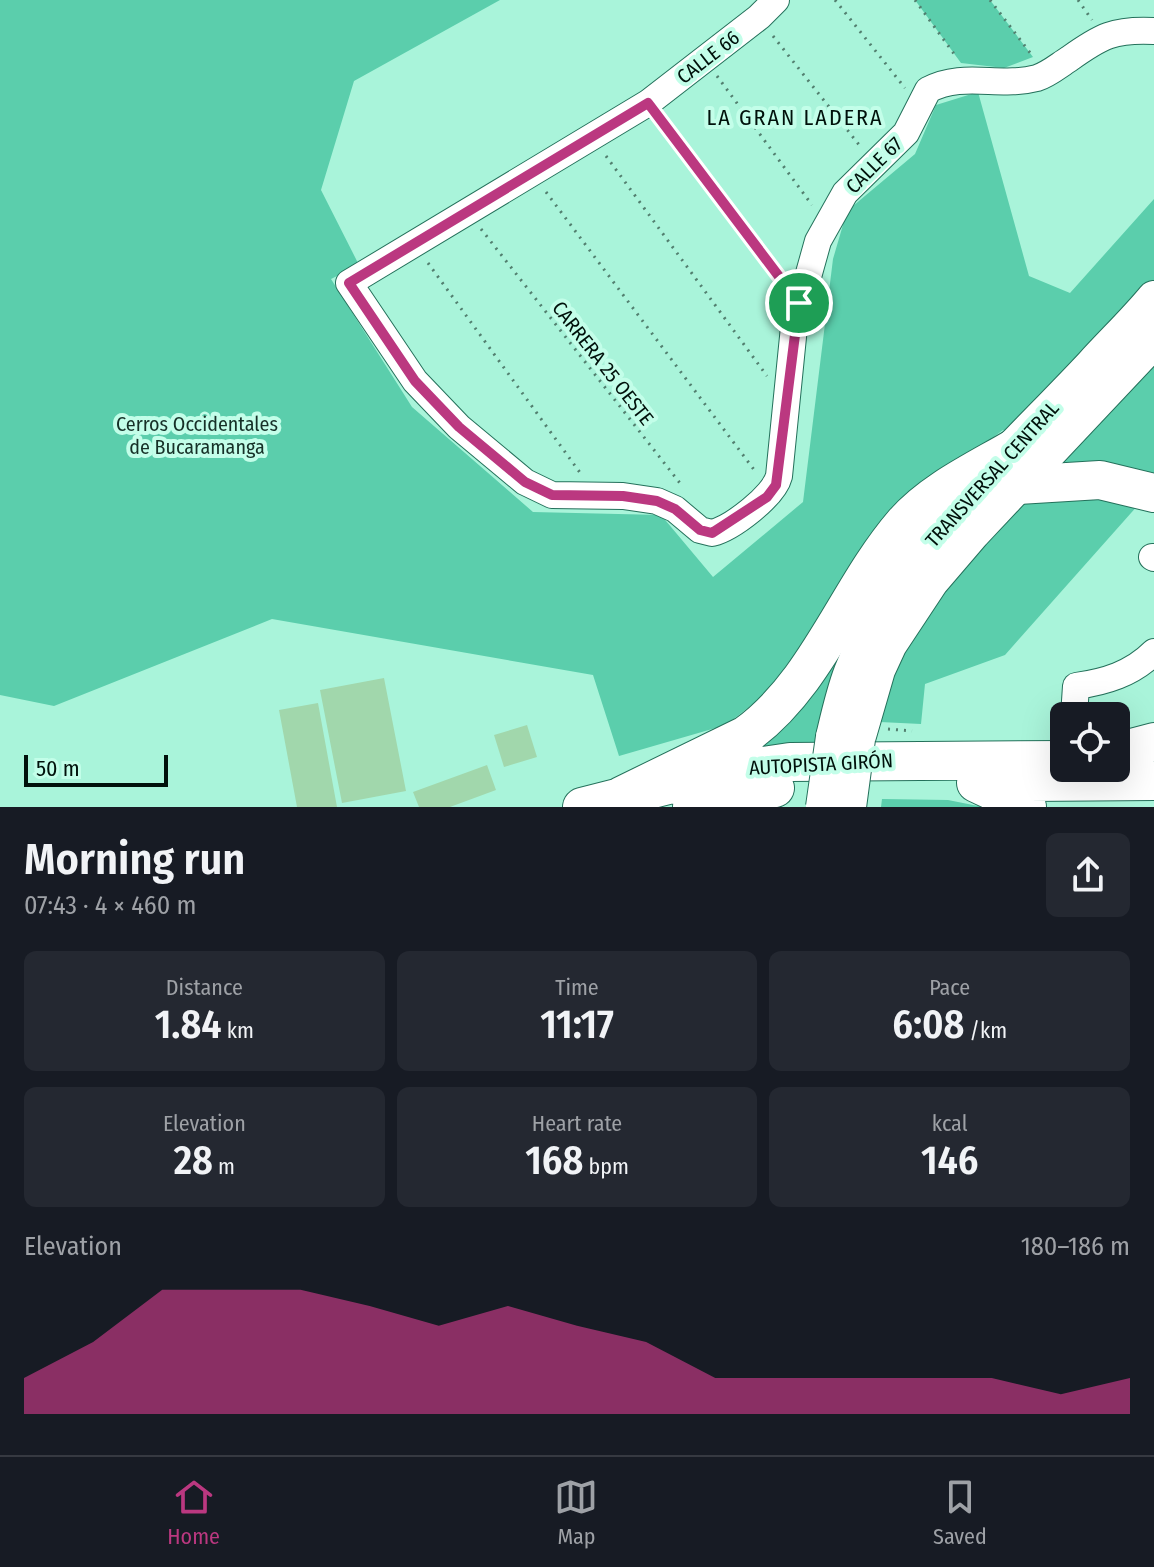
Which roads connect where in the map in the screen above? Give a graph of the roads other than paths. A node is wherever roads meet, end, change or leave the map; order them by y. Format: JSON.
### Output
{"nodes":[{"id":1,"x":767,"y":9,"type":"edge"},
{"id":2,"x":1154,"y":31,"type":"edge"},
{"id":3,"x":1154,"y":298,"type":"edge"},
{"id":4,"x":1154,"y":341,"type":"edge"},
{"id":5,"x":1016,"y":447,"type":"junction"},
{"id":6,"x":1018,"y":485,"type":"junction"},
{"id":7,"x":1154,"y":493,"type":"edge"},
{"id":8,"x":705,"y":532,"type":"joint"},
{"id":9,"x":1154,"y":652,"type":"edge"},
{"id":10,"x":1075,"y":702,"type":"edge"},
{"id":11,"x":846,"y":738,"type":"junction"},
{"id":12,"x":1154,"y":742,"type":"edge"},
{"id":13,"x":1130,"y":748,"type":"edge"},
{"id":14,"x":1154,"y":758,"type":"edge"},
{"id":15,"x":1130,"y":759,"type":"edge"},
{"id":16,"x":1050,"y":760,"type":"edge"},
{"id":17,"x":1154,"y":781,"type":"edge"},
{"id":18,"x":976,"y":783,"type":"junction"},
{"id":19,"x":621,"y":796,"type":"junction"},
{"id":20,"x":582,"y":807,"type":"edge"},
{"id":21,"x":692,"y":807,"type":"edge"},
{"id":22,"x":823,"y":807,"type":"edge"},
{"id":23,"x":849,"y":807,"type":"edge"},
{"id":24,"x":1027,"y":807,"type":"edge"},
{"id":25,"x":1046,"y":807,"type":"edge"}],
"edges":[{"from":1,"to":8,"type":"street","name":"CALLE 66"},
{"from":2,"to":8,"type":"street","name":"CALLE 67"},
{"from":3,"to":5,"type":"main road","name":"TRANSVERSAL CENTRAL"},
{"from":4,"to":6,"type":"main road","name":"TRANSVERSAL CENTRAL"},
{"from":5,"to":11,"type":"main road","name":"TRANSVERSAL CENTRAL"},
{"from":5,"to":19,"type":"highway"},
{"from":6,"to":7,"type":"highway"},
{"from":6,"to":11,"type":"main road","name":"TRANSVERSAL CENTRAL"},
{"from":9,"to":10,"type":"street"},
{"from":11,"to":22,"type":"main road","name":"TRANSVERSAL CENTRAL","bridge":true},
{"from":11,"to":23,"type":"main road","name":"TRANSVERSAL CENTRAL","bridge":true},
{"from":12,"to":13,"type":"highway"},
{"from":14,"to":15,"type":"highway"},
{"from":16,"to":19,"type":"highway","name":"AUTOPISTA GIRÓN"},
{"from":17,"to":18,"type":"highway","name":"AUTOPISTA GIRÓN"},
{"from":18,"to":21,"type":"highway","name":"AUTOPISTA GIRÓN"},
{"from":18,"to":24,"type":"highway"},
{"from":18,"to":25,"type":"street"},
{"from":19,"to":20,"type":"highway","name":"AUTOPISTA GIRÓN"}]}
